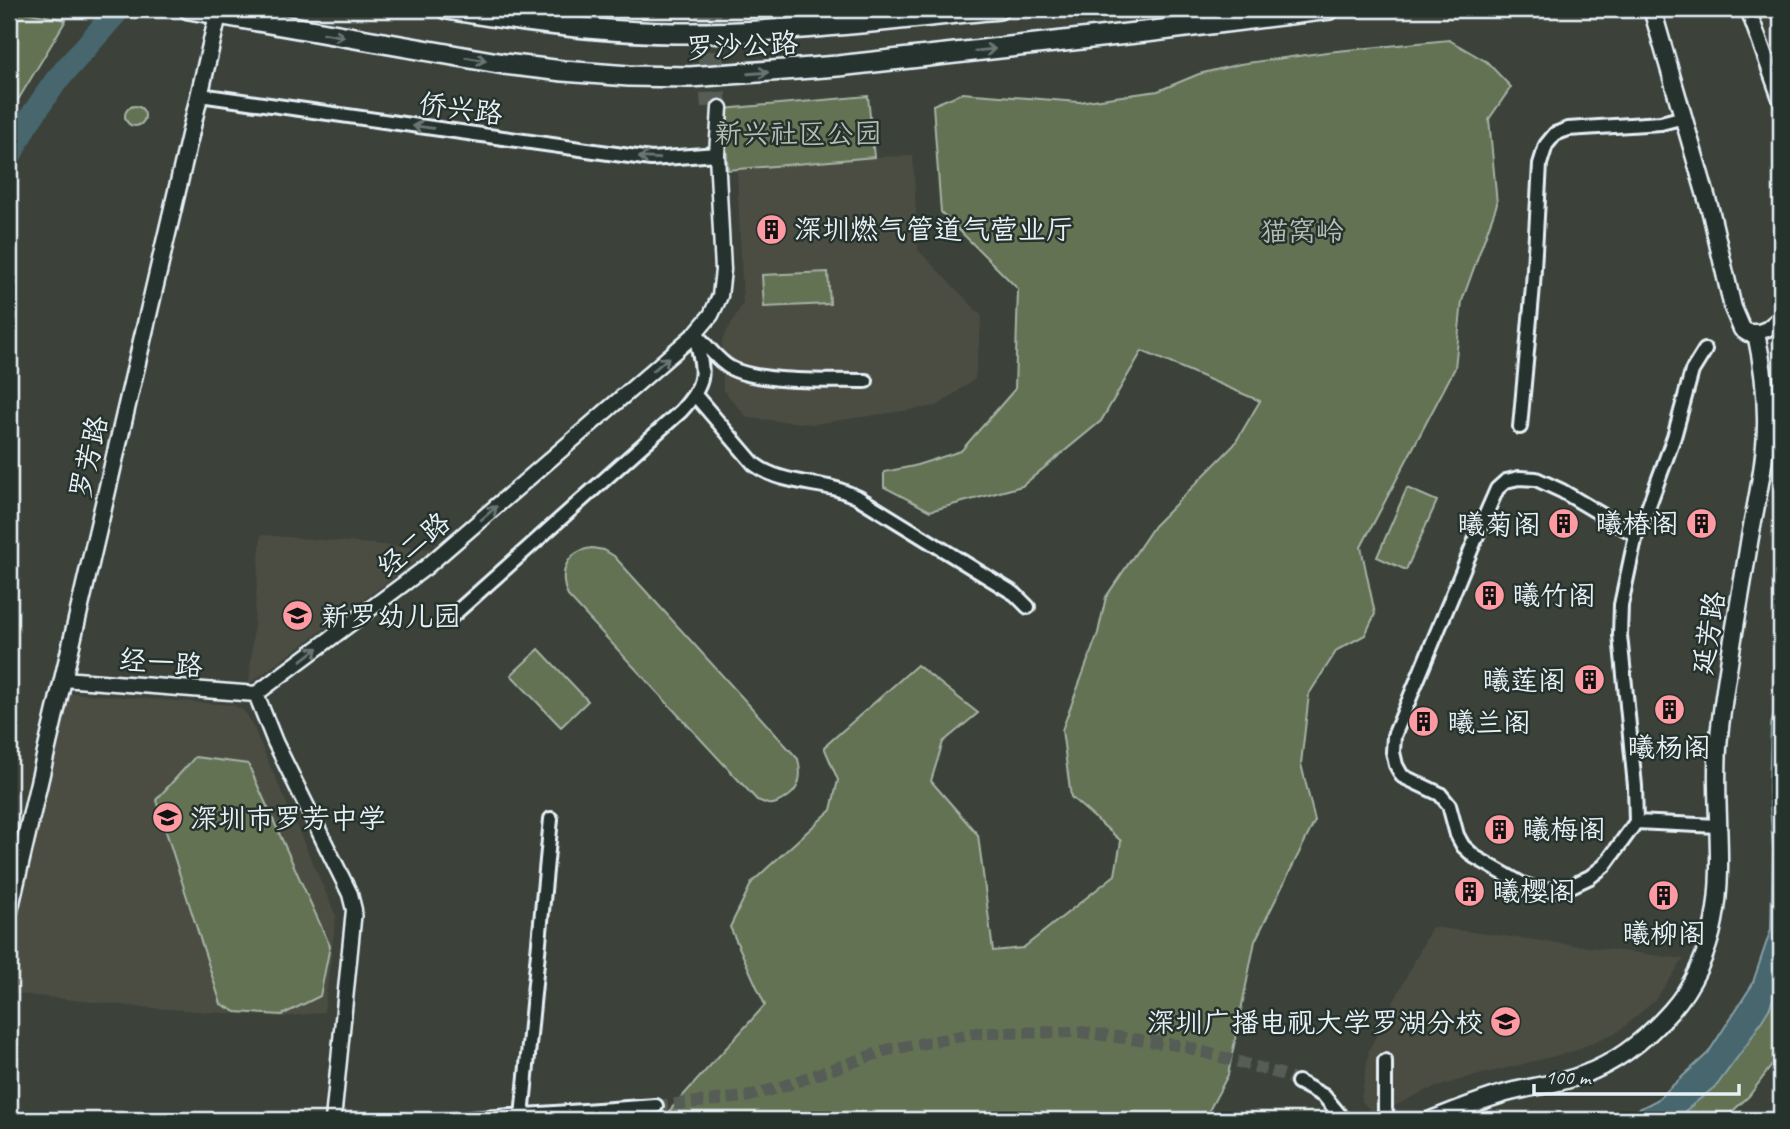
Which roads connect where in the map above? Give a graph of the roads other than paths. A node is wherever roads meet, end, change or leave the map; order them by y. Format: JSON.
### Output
{"nodes":[{"id":1,"x":447,"y":9,"type":"edge"},
{"id":2,"x":999,"y":9,"type":"edge"},
{"id":3,"x":1330,"y":9,"type":"edge"},
{"id":4,"x":1652,"y":9,"type":"edge"},
{"id":5,"x":1748,"y":9,"type":"edge"},
{"id":6,"x":203,"y":12,"type":"edge"},
{"id":7,"x":200,"y":95,"type":"junction"},
{"id":8,"x":1781,"y":101,"type":"edge"},
{"id":9,"x":714,"y":109,"type":"tunnel mouth"},
{"id":10,"x":1684,"y":117,"type":"junction"},
{"id":11,"x":717,"y":154,"type":"junction"},
{"id":12,"x":1781,"y":317,"type":"edge"},
{"id":13,"x":1756,"y":333,"type":"junction"},
{"id":14,"x":695,"y":334,"type":"junction"},
{"id":15,"x":1705,"y":350,"type":"dead end"},
{"id":16,"x":866,"y":381,"type":"dead end"},
{"id":17,"x":695,"y":395,"type":"junction"},
{"id":18,"x":1520,"y":427,"type":"dead end"},
{"id":19,"x":1636,"y":535,"type":"junction"},
{"id":20,"x":1028,"y":607,"type":"dead end"},
{"id":21,"x":451,"y":617,"type":"dead end"},
{"id":22,"x":63,"y":679,"type":"junction"},
{"id":23,"x":256,"y":694,"type":"junction"},
{"id":24,"x":551,"y":819,"type":"dead end"},
{"id":25,"x":1636,"y":822,"type":"junction"},
{"id":26,"x":1718,"y":826,"type":"junction"},
{"id":27,"x":9,"y":911,"type":"edge"},
{"id":28,"x":1385,"y":1061,"type":"dead end"},
{"id":29,"x":1298,"y":1083,"type":"tunnel mouth"},
{"id":30,"x":656,"y":1106,"type":"tunnel mouth"},
{"id":31,"x":522,"y":1116,"type":"junction"},
{"id":32,"x":333,"y":1120,"type":"edge"},
{"id":33,"x":454,"y":1120,"type":"edge"},
{"id":34,"x":1344,"y":1120,"type":"edge"},
{"id":35,"x":1389,"y":1120,"type":"edge"},
{"id":36,"x":1430,"y":1120,"type":"edge"}],
"edges":[{"from":1,"to":2,"type":"highway","name":"罗沙公路"},
{"from":6,"to":3,"type":"highway","name":"罗沙公路","one_way":true},
{"from":4,"to":10,"type":"main road"},
{"from":5,"to":8,"type":"street"},
{"from":6,"to":7,"type":"main road","name":"罗芳路"},
{"from":11,"to":7,"type":"street","name":"侨兴路","one_way":true},
{"from":7,"to":22,"type":"main road","name":"罗芳路"},
{"from":9,"to":11,"type":"street","name":"经二路"},
{"from":10,"to":13,"type":"main road"},
{"from":10,"to":18,"type":"street"},
{"from":11,"to":14,"type":"street","name":"经二路"},
{"from":12,"to":13,"type":"street"},
{"from":13,"to":26,"type":"main road","name":"延芳路"},
{"from":14,"to":16,"type":"street"},
{"from":14,"to":17,"type":"street"},
{"from":23,"to":14,"type":"street","name":"经二路","one_way":true},
{"from":15,"to":19,"type":"street"},
{"from":17,"to":20,"type":"street"},
{"from":17,"to":21,"type":"street"},
{"from":19,"to":25,"type":"street"},
{"from":19,"to":25,"type":"street"},
{"from":22,"to":23,"type":"street","name":"经一路"},
{"from":22,"to":27,"type":"main road","name":"罗芳路"},
{"from":23,"to":32,"type":"street"},
{"from":24,"to":31,"type":"street"},
{"from":25,"to":26,"type":"street"},
{"from":26,"to":36,"type":"main road","name":"延芳路"},
{"from":28,"to":35,"type":"street"},
{"from":29,"to":34,"type":"street"},
{"from":30,"to":31,"type":"street"},
{"from":31,"to":33,"type":"street"}]}
